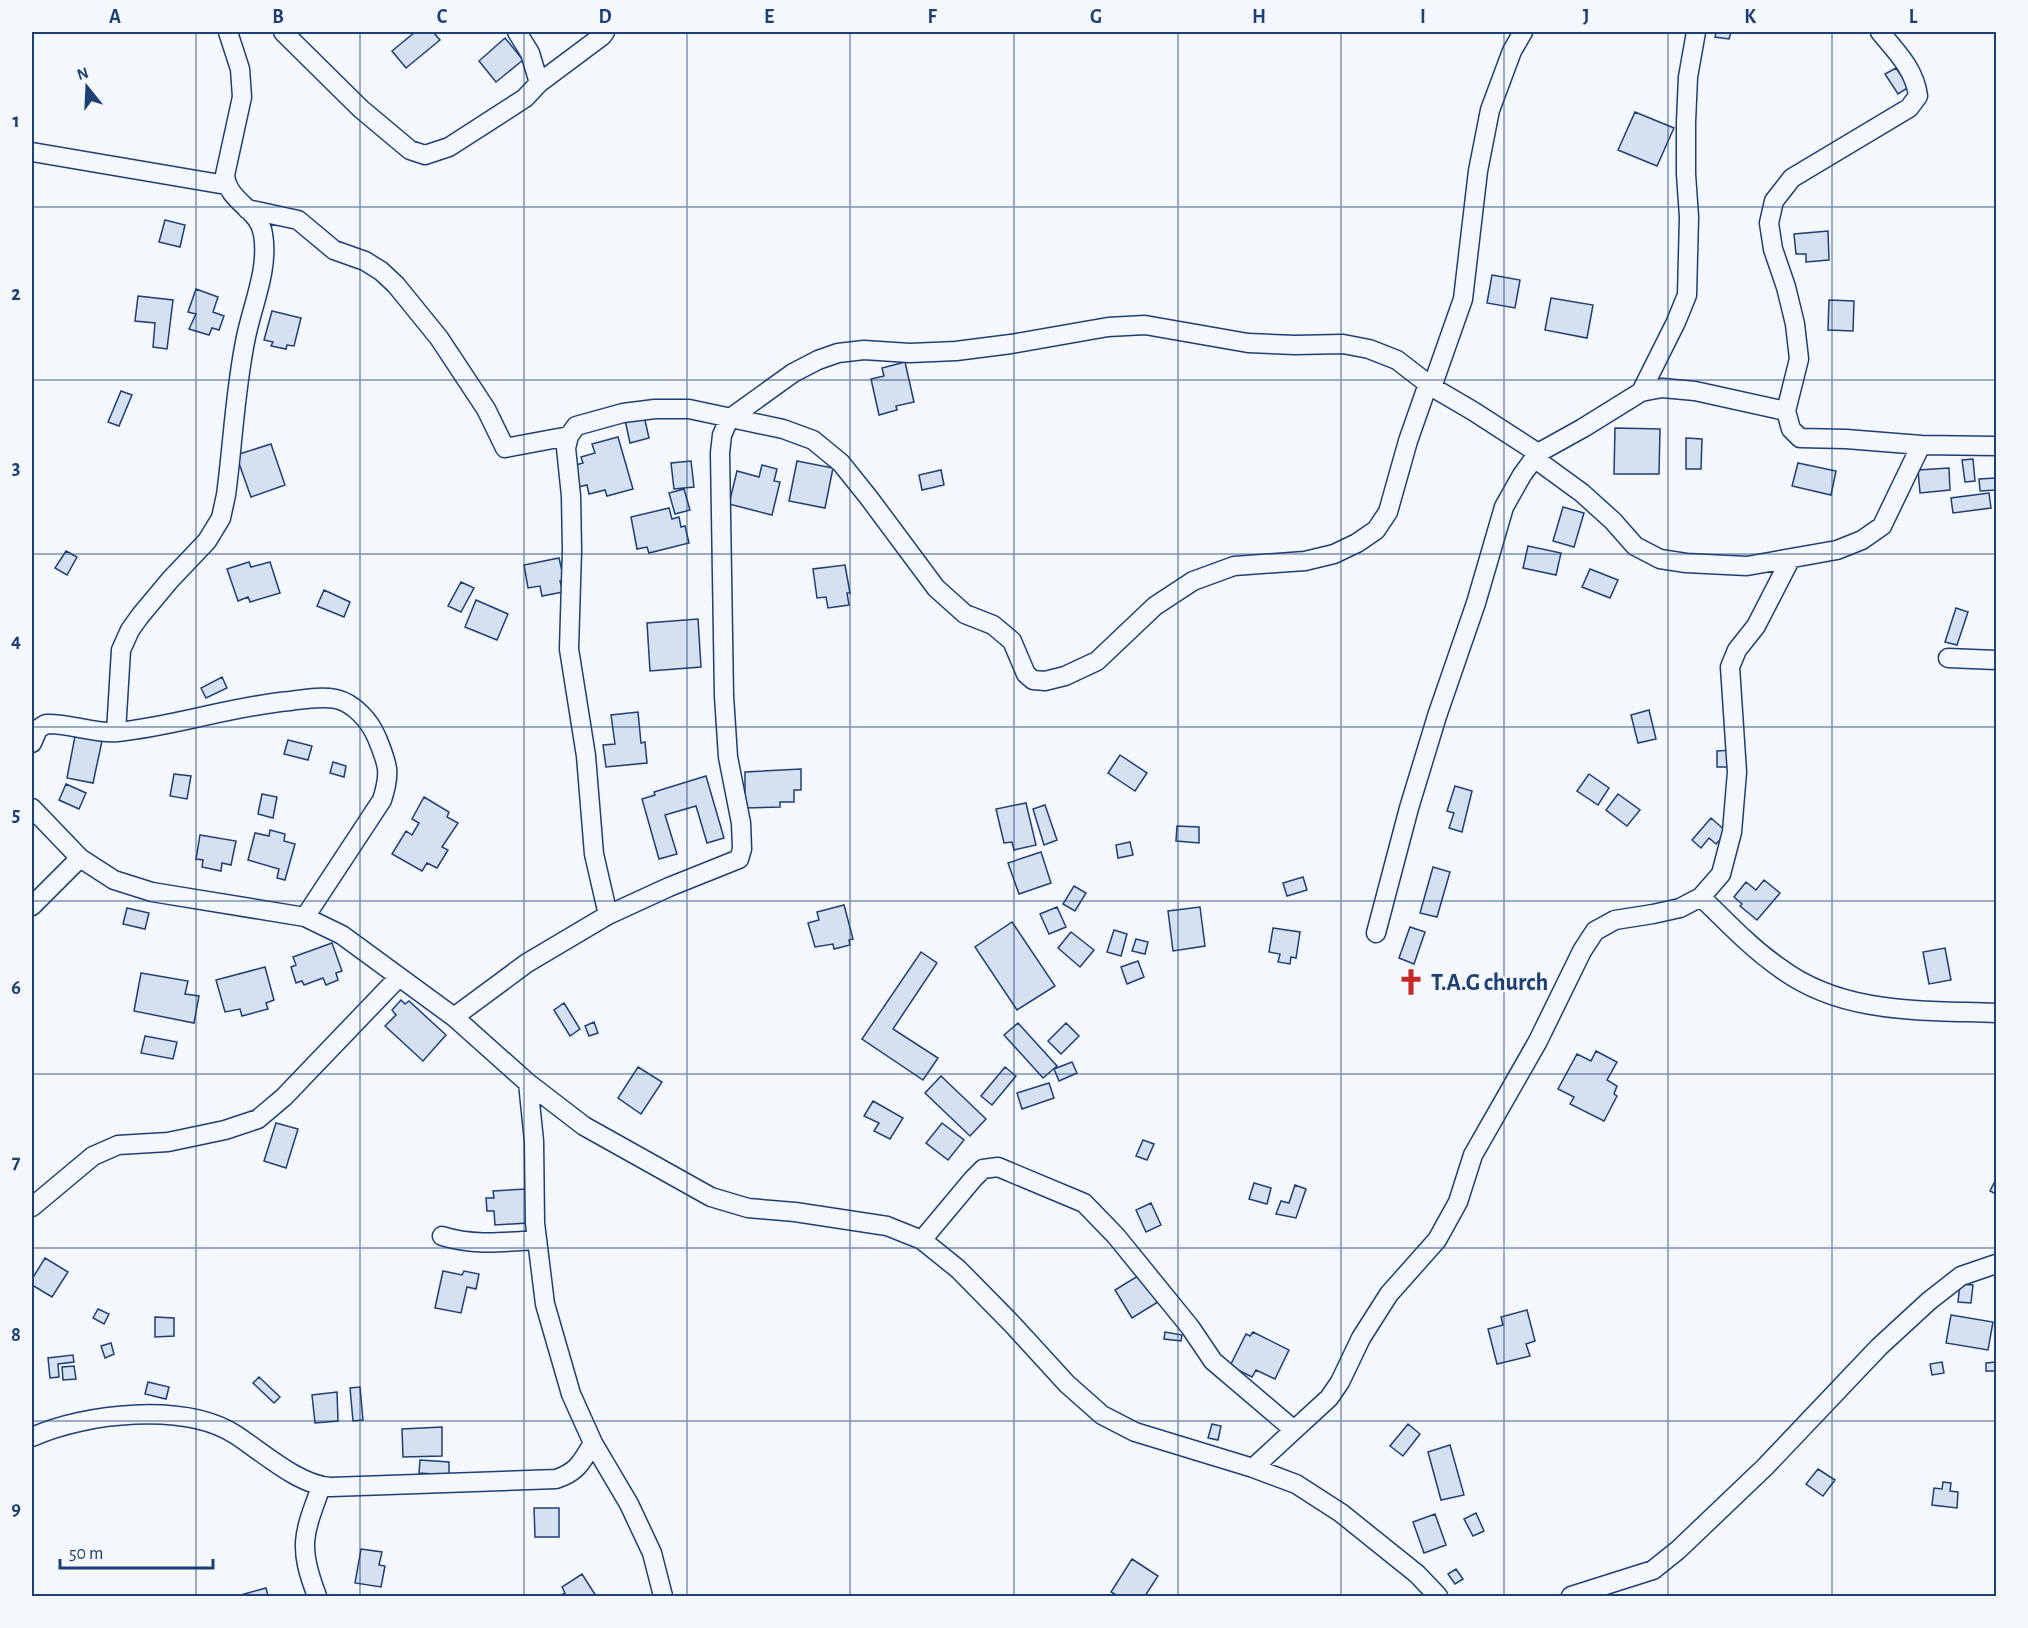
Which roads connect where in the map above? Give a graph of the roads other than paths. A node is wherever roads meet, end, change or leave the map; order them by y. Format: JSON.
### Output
{"nodes":[{"id":1,"x":228,"y":32,"type":"edge"},
{"id":2,"x":283,"y":32,"type":"edge"},
{"id":3,"x":517,"y":32,"type":"edge"},
{"id":4,"x":605,"y":32,"type":"edge"},
{"id":5,"x":1523,"y":32,"type":"edge"},
{"id":6,"x":1696,"y":32,"type":"edge"},
{"id":7,"x":1880,"y":32,"type":"edge"},
{"id":8,"x":539,"y":83,"type":"junction"},
{"id":9,"x":32,"y":152,"type":"edge"},
{"id":10,"x":226,"y":185,"type":"junction"},
{"id":11,"x":247,"y":209,"type":"junction"},
{"id":12,"x":1430,"y":385,"type":"junction"},
{"id":13,"x":1641,"y":392,"type":"junction"},
{"id":14,"x":1786,"y":411,"type":"junction"},
{"id":15,"x":729,"y":419,"type":"junction"},
{"id":16,"x":569,"y":436,"type":"junction"},
{"id":17,"x":1921,"y":445,"type":"junction"},
{"id":18,"x":1996,"y":446,"type":"edge"},
{"id":19,"x":1536,"y":455,"type":"junction"},
{"id":20,"x":1790,"y":560,"type":"junction"},
{"id":21,"x":1948,"y":658,"type":"dead end"},
{"id":22,"x":1996,"y":660,"type":"edge"},
{"id":23,"x":116,"y":732,"type":"junction"},
{"id":24,"x":32,"y":743,"type":"edge"},
{"id":25,"x":32,"y":808,"type":"edge"},
{"id":26,"x":80,"y":858,"type":"junction"},
{"id":27,"x":1701,"y":897,"type":"junction"},
{"id":28,"x":32,"y":906,"type":"edge"},
{"id":29,"x":608,"y":915,"type":"junction"},
{"id":30,"x":305,"y":917,"type":"junction"},
{"id":31,"x":1376,"y":933,"type":"dead end"},
{"id":32,"x":399,"y":977,"type":"junction"},
{"id":33,"x":1996,"y":1013,"type":"edge"},
{"id":34,"x":454,"y":1017,"type":"junction"},
{"id":35,"x":528,"y":1083,"type":"junction"},
{"id":36,"x":32,"y":1207,"type":"edge"},
{"id":37,"x":442,"y":1236,"type":"dead end"},
{"id":38,"x":537,"y":1240,"type":"junction"},
{"id":39,"x":922,"y":1240,"type":"junction"},
{"id":40,"x":1996,"y":1264,"type":"edge"},
{"id":41,"x":1294,"y":1430,"type":"junction"},
{"id":42,"x":35,"y":1433,"type":"edge"},
{"id":43,"x":593,"y":1443,"type":"junction"},
{"id":44,"x":1253,"y":1468,"type":"junction"},
{"id":45,"x":321,"y":1487,"type":"junction"},
{"id":46,"x":317,"y":1596,"type":"edge"},
{"id":47,"x":663,"y":1596,"type":"edge"},
{"id":48,"x":1438,"y":1596,"type":"edge"},
{"id":49,"x":1571,"y":1596,"type":"edge"}],
"edges":[{"from":1,"to":10,"type":"street"},
{"from":2,"to":8,"type":"street"},
{"from":3,"to":8,"type":"street"},
{"from":4,"to":8,"type":"street"},
{"from":5,"to":12,"type":"street"},
{"from":6,"to":13,"type":"street"},
{"from":7,"to":14,"type":"street"},
{"from":9,"to":10,"type":"street"},
{"from":10,"to":11,"type":"street"},
{"from":11,"to":16,"type":"street"},
{"from":11,"to":23,"type":"street"},
{"from":12,"to":15,"type":"street"},
{"from":12,"to":15,"type":"street"},
{"from":12,"to":19,"type":"street"},
{"from":13,"to":14,"type":"street"},
{"from":13,"to":19,"type":"street"},
{"from":14,"to":17,"type":"street"},
{"from":15,"to":16,"type":"street"},
{"from":15,"to":29,"type":"street"},
{"from":16,"to":29,"type":"street"},
{"from":17,"to":18,"type":"street"},
{"from":17,"to":20,"type":"street"},
{"from":19,"to":20,"type":"street"},
{"from":19,"to":31,"type":"street"},
{"from":20,"to":27,"type":"street"},
{"from":21,"to":22,"type":"street"},
{"from":23,"to":24,"type":"street"},
{"from":23,"to":30,"type":"street"},
{"from":25,"to":26,"type":"street"},
{"from":26,"to":28,"type":"street"},
{"from":26,"to":30,"type":"street"},
{"from":27,"to":33,"type":"street"},
{"from":27,"to":41,"type":"street"},
{"from":29,"to":34,"type":"street"},
{"from":30,"to":32,"type":"street"},
{"from":32,"to":34,"type":"street"},
{"from":32,"to":36,"type":"street"},
{"from":34,"to":35,"type":"street"},
{"from":35,"to":38,"type":"street"},
{"from":35,"to":39,"type":"street"},
{"from":37,"to":38,"type":"street"},
{"from":38,"to":43,"type":"street"},
{"from":39,"to":41,"type":"street"},
{"from":39,"to":44,"type":"street"},
{"from":40,"to":49,"type":"street"},
{"from":41,"to":44,"type":"street"},
{"from":42,"to":45,"type":"street"},
{"from":43,"to":45,"type":"street"},
{"from":43,"to":47,"type":"street"},
{"from":44,"to":48,"type":"street"},
{"from":45,"to":46,"type":"street"}]}
